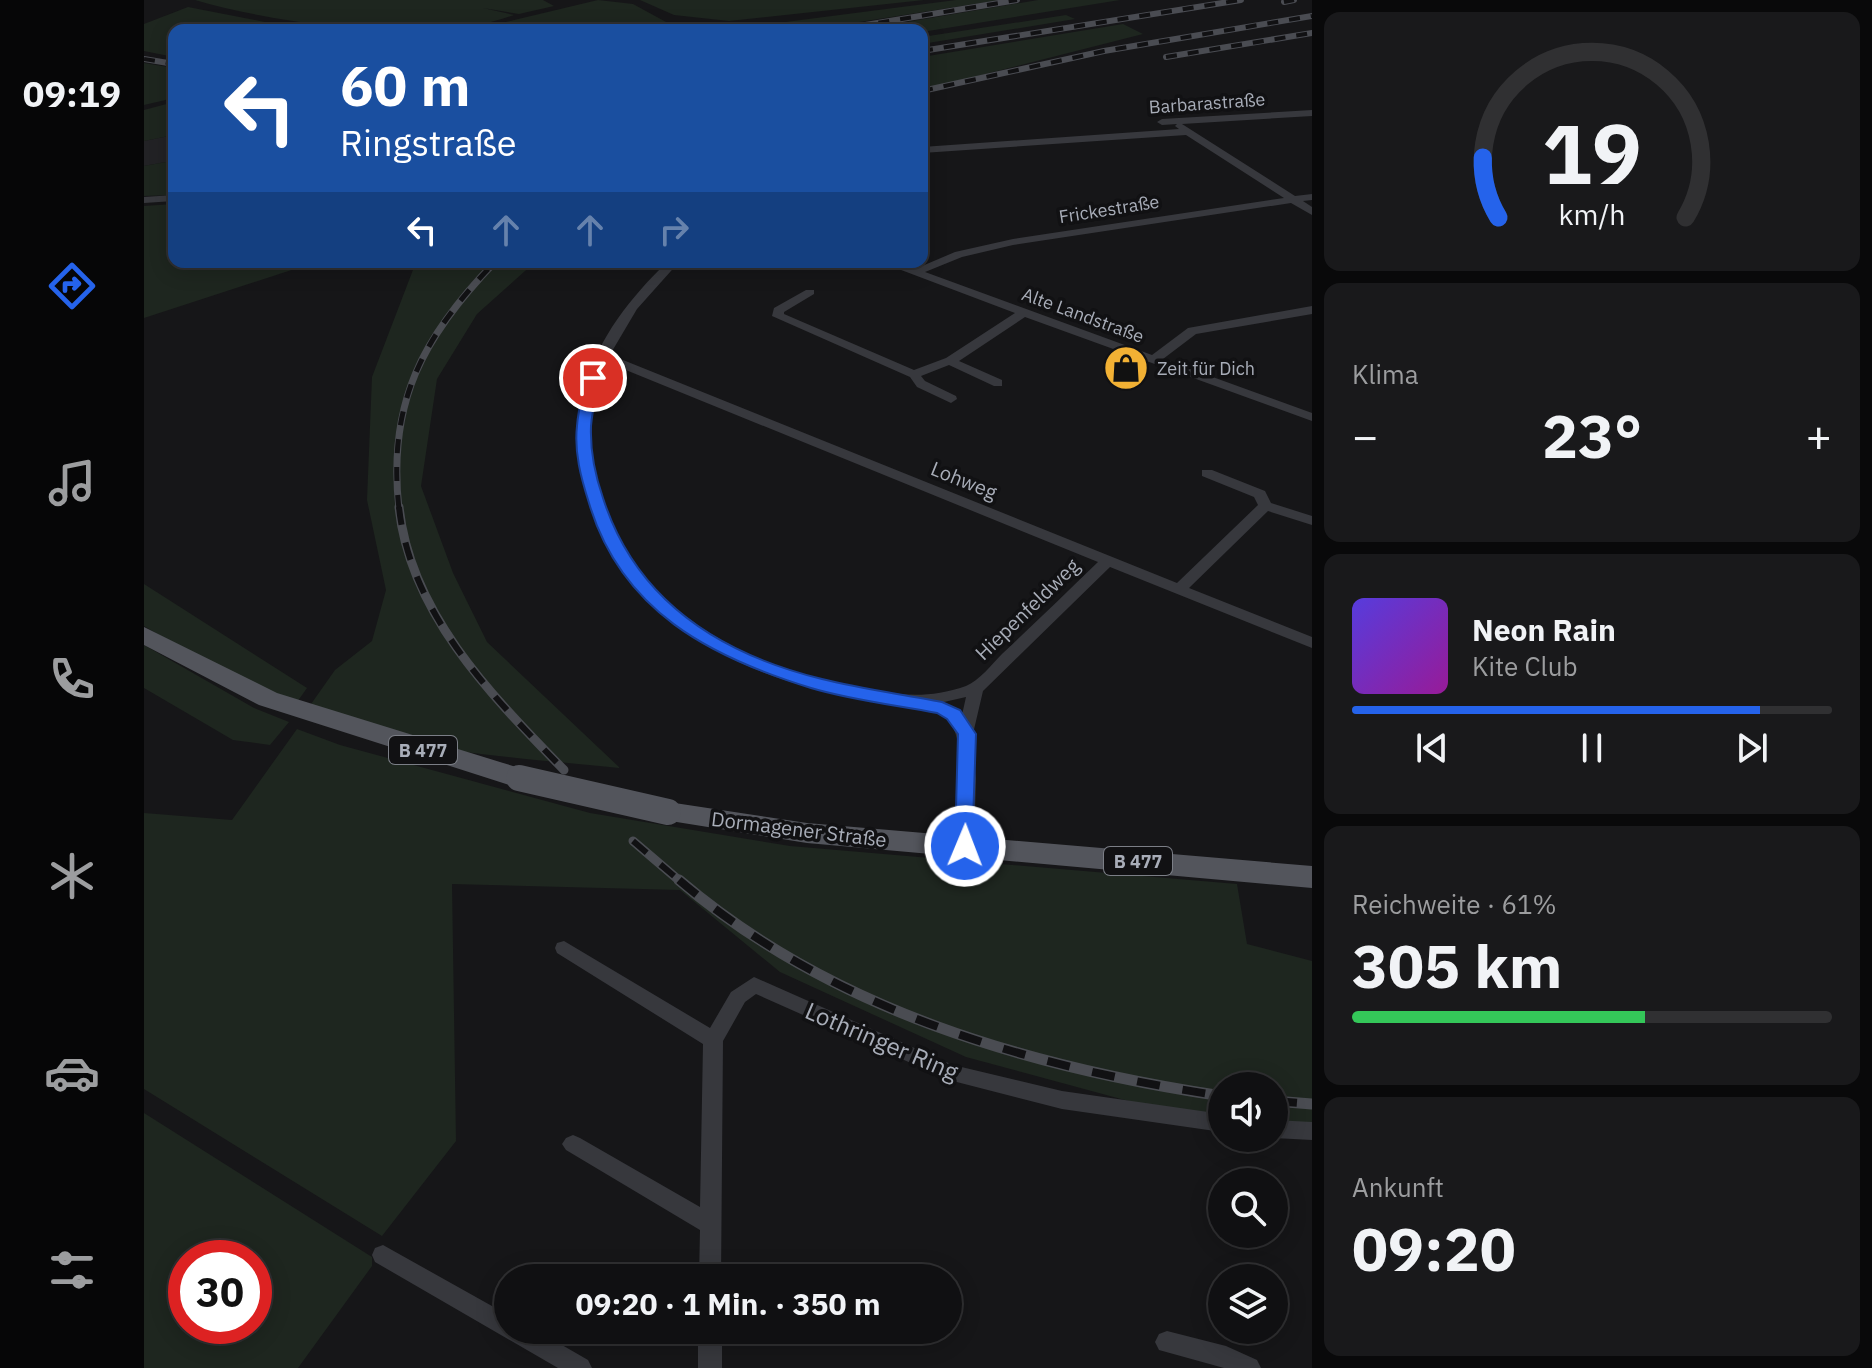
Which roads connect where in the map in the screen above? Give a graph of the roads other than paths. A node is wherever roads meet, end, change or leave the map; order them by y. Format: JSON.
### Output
{"nodes":[{"id":1,"x":1312,"y":113,"type":"edge"},
{"id":2,"x":1175,"y":121,"type":"junction"},
{"id":3,"x":1185,"y":132,"type":"junction"},
{"id":4,"x":1119,"y":136,"type":"junction"},
{"id":5,"x":928,"y":150,"type":"edge"},
{"id":6,"x":1312,"y":197,"type":"edge"},
{"id":7,"x":168,"y":198,"type":"edge"},
{"id":8,"x":144,"y":200,"type":"edge"},
{"id":9,"x":1293,"y":200,"type":"junction"},
{"id":10,"x":1312,"y":212,"type":"edge"},
{"id":11,"x":928,"y":267,"type":"edge"},
{"id":12,"x":668,"y":268,"type":"edge"},
{"id":13,"x":904,"y":268,"type":"edge"},
{"id":14,"x":926,"y":268,"type":"edge"},
{"id":15,"x":916,"y":272,"type":"junction"},
{"id":16,"x":810,"y":292,"type":"dead end"},
{"id":17,"x":1312,"y":310,"type":"edge"},
{"id":18,"x":1024,"y":312,"type":"junction"},
{"id":19,"x":1296,"y":312,"type":"junction"},
{"id":20,"x":1312,"y":325,"type":"edge"},
{"id":21,"x":600,"y":360,"type":"junction"},
{"id":22,"x":1153,"y":360,"type":"junction"},
{"id":23,"x":950,"y":361,"type":"junction"},
{"id":24,"x":914,"y":374,"type":"junction"},
{"id":25,"x":998,"y":383,"type":"dead end"},
{"id":26,"x":951,"y":399,"type":"dead end"},
{"id":27,"x":1312,"y":417,"type":"edge"},
{"id":28,"x":1207,"y":473,"type":"dead end"},
{"id":29,"x":1265,"y":506,"type":"junction"},
{"id":30,"x":1312,"y":521,"type":"edge"},
{"id":31,"x":1109,"y":560,"type":"junction"},
{"id":32,"x":1180,"y":589,"type":"junction"},
{"id":33,"x":144,"y":635,"type":"edge"},
{"id":34,"x":1312,"y":643,"type":"edge"},
{"id":35,"x":975,"y":689,"type":"junction"},
{"id":36,"x":917,"y":703,"type":"junction"},
{"id":37,"x":967,"y":734,"type":"junction"},
{"id":38,"x":965,"y":846,"type":"junction"},
{"id":39,"x":1312,"y":877,"type":"edge"},
{"id":40,"x":564,"y":948,"type":"dead end"},
{"id":41,"x":713,"y":1040,"type":"junction"},
{"id":42,"x":1208,"y":1121,"type":"edge"},
{"id":43,"x":1288,"y":1130,"type":"edge"},
{"id":44,"x":1312,"y":1131,"type":"edge"},
{"id":45,"x":573,"y":1144,"type":"dead end"},
{"id":46,"x":711,"y":1225,"type":"junction"},
{"id":47,"x":383,"y":1255,"type":"dead end"},
{"id":48,"x":710,"y":1264,"type":"edge"},
{"id":49,"x":494,"y":1319,"type":"edge"},
{"id":50,"x":1167,"y":1342,"type":"dead end"},
{"id":51,"x":538,"y":1344,"type":"edge"},
{"id":52,"x":710,"y":1344,"type":"edge"},
{"id":53,"x":580,"y":1368,"type":"edge"},
{"id":54,"x":710,"y":1368,"type":"edge"},
{"id":55,"x":1249,"y":1368,"type":"edge"}],
"edges":[{"from":1,"to":2,"type":"street","name":"Barbarastraße"},
{"from":2,"to":3,"type":"street"},
{"from":2,"to":4,"type":"street","name":"Barbarastraße"},
{"from":3,"to":4,"type":"street","name":"Barbarastraße"},
{"from":3,"to":9,"type":"street"},
{"from":4,"to":5,"type":"street","name":"Barbarastraße"},
{"from":6,"to":9,"type":"street","name":"Frickestraße"},
{"from":7,"to":8,"type":"street"},
{"from":9,"to":10,"type":"street"},
{"from":9,"to":11,"type":"street","name":"Frickestraße"},
{"from":12,"to":21,"type":"street"},
{"from":13,"to":15,"type":"street","name":"Alte Landstraße"},
{"from":14,"to":15,"type":"street","name":"Frickestraße"},
{"from":15,"to":18,"type":"street","name":"Alte Landstraße"},
{"from":16,"to":24,"type":"street"},
{"from":17,"to":19,"type":"street"},
{"from":18,"to":22,"type":"street","name":"Alte Landstraße"},
{"from":18,"to":23,"type":"street"},
{"from":19,"to":20,"type":"street"},
{"from":19,"to":22,"type":"street"},
{"from":21,"to":31,"type":"street","name":"Lohweg"},
{"from":21,"to":36,"type":"street"},
{"from":22,"to":27,"type":"street","name":"Alte Landstraße"},
{"from":23,"to":24,"type":"street"},
{"from":23,"to":25,"type":"street"},
{"from":24,"to":26,"type":"street"},
{"from":28,"to":29,"type":"street"},
{"from":29,"to":30,"type":"street"},
{"from":29,"to":32,"type":"street"},
{"from":31,"to":32,"type":"street","name":"Lohweg"},
{"from":31,"to":35,"type":"street","name":"Hiepenfeldweg"},
{"from":32,"to":34,"type":"street","name":"Lohweg"},
{"from":33,"to":38,"type":"main road","name":"Dormagener Straße","number":"B 477","bridge":true},
{"from":35,"to":36,"type":"street"},
{"from":35,"to":37,"type":"street"},
{"from":36,"to":37,"type":"street"},
{"from":37,"to":38,"type":"street"},
{"from":38,"to":39,"type":"main road","name":"Dormagener Straße","number":"B 477"},
{"from":40,"to":41,"type":"street"},
{"from":41,"to":42,"type":"street","name":"Lothringer Ring"},
{"from":41,"to":46,"type":"street","name":"Lothringer Ring"},
{"from":43,"to":44,"type":"street"},
{"from":45,"to":46,"type":"street"},
{"from":46,"to":48,"type":"street","name":"Lothringer Ring"},
{"from":47,"to":49,"type":"street"},
{"from":50,"to":55,"type":"street"},
{"from":51,"to":53,"type":"street"},
{"from":52,"to":54,"type":"street"}]}
